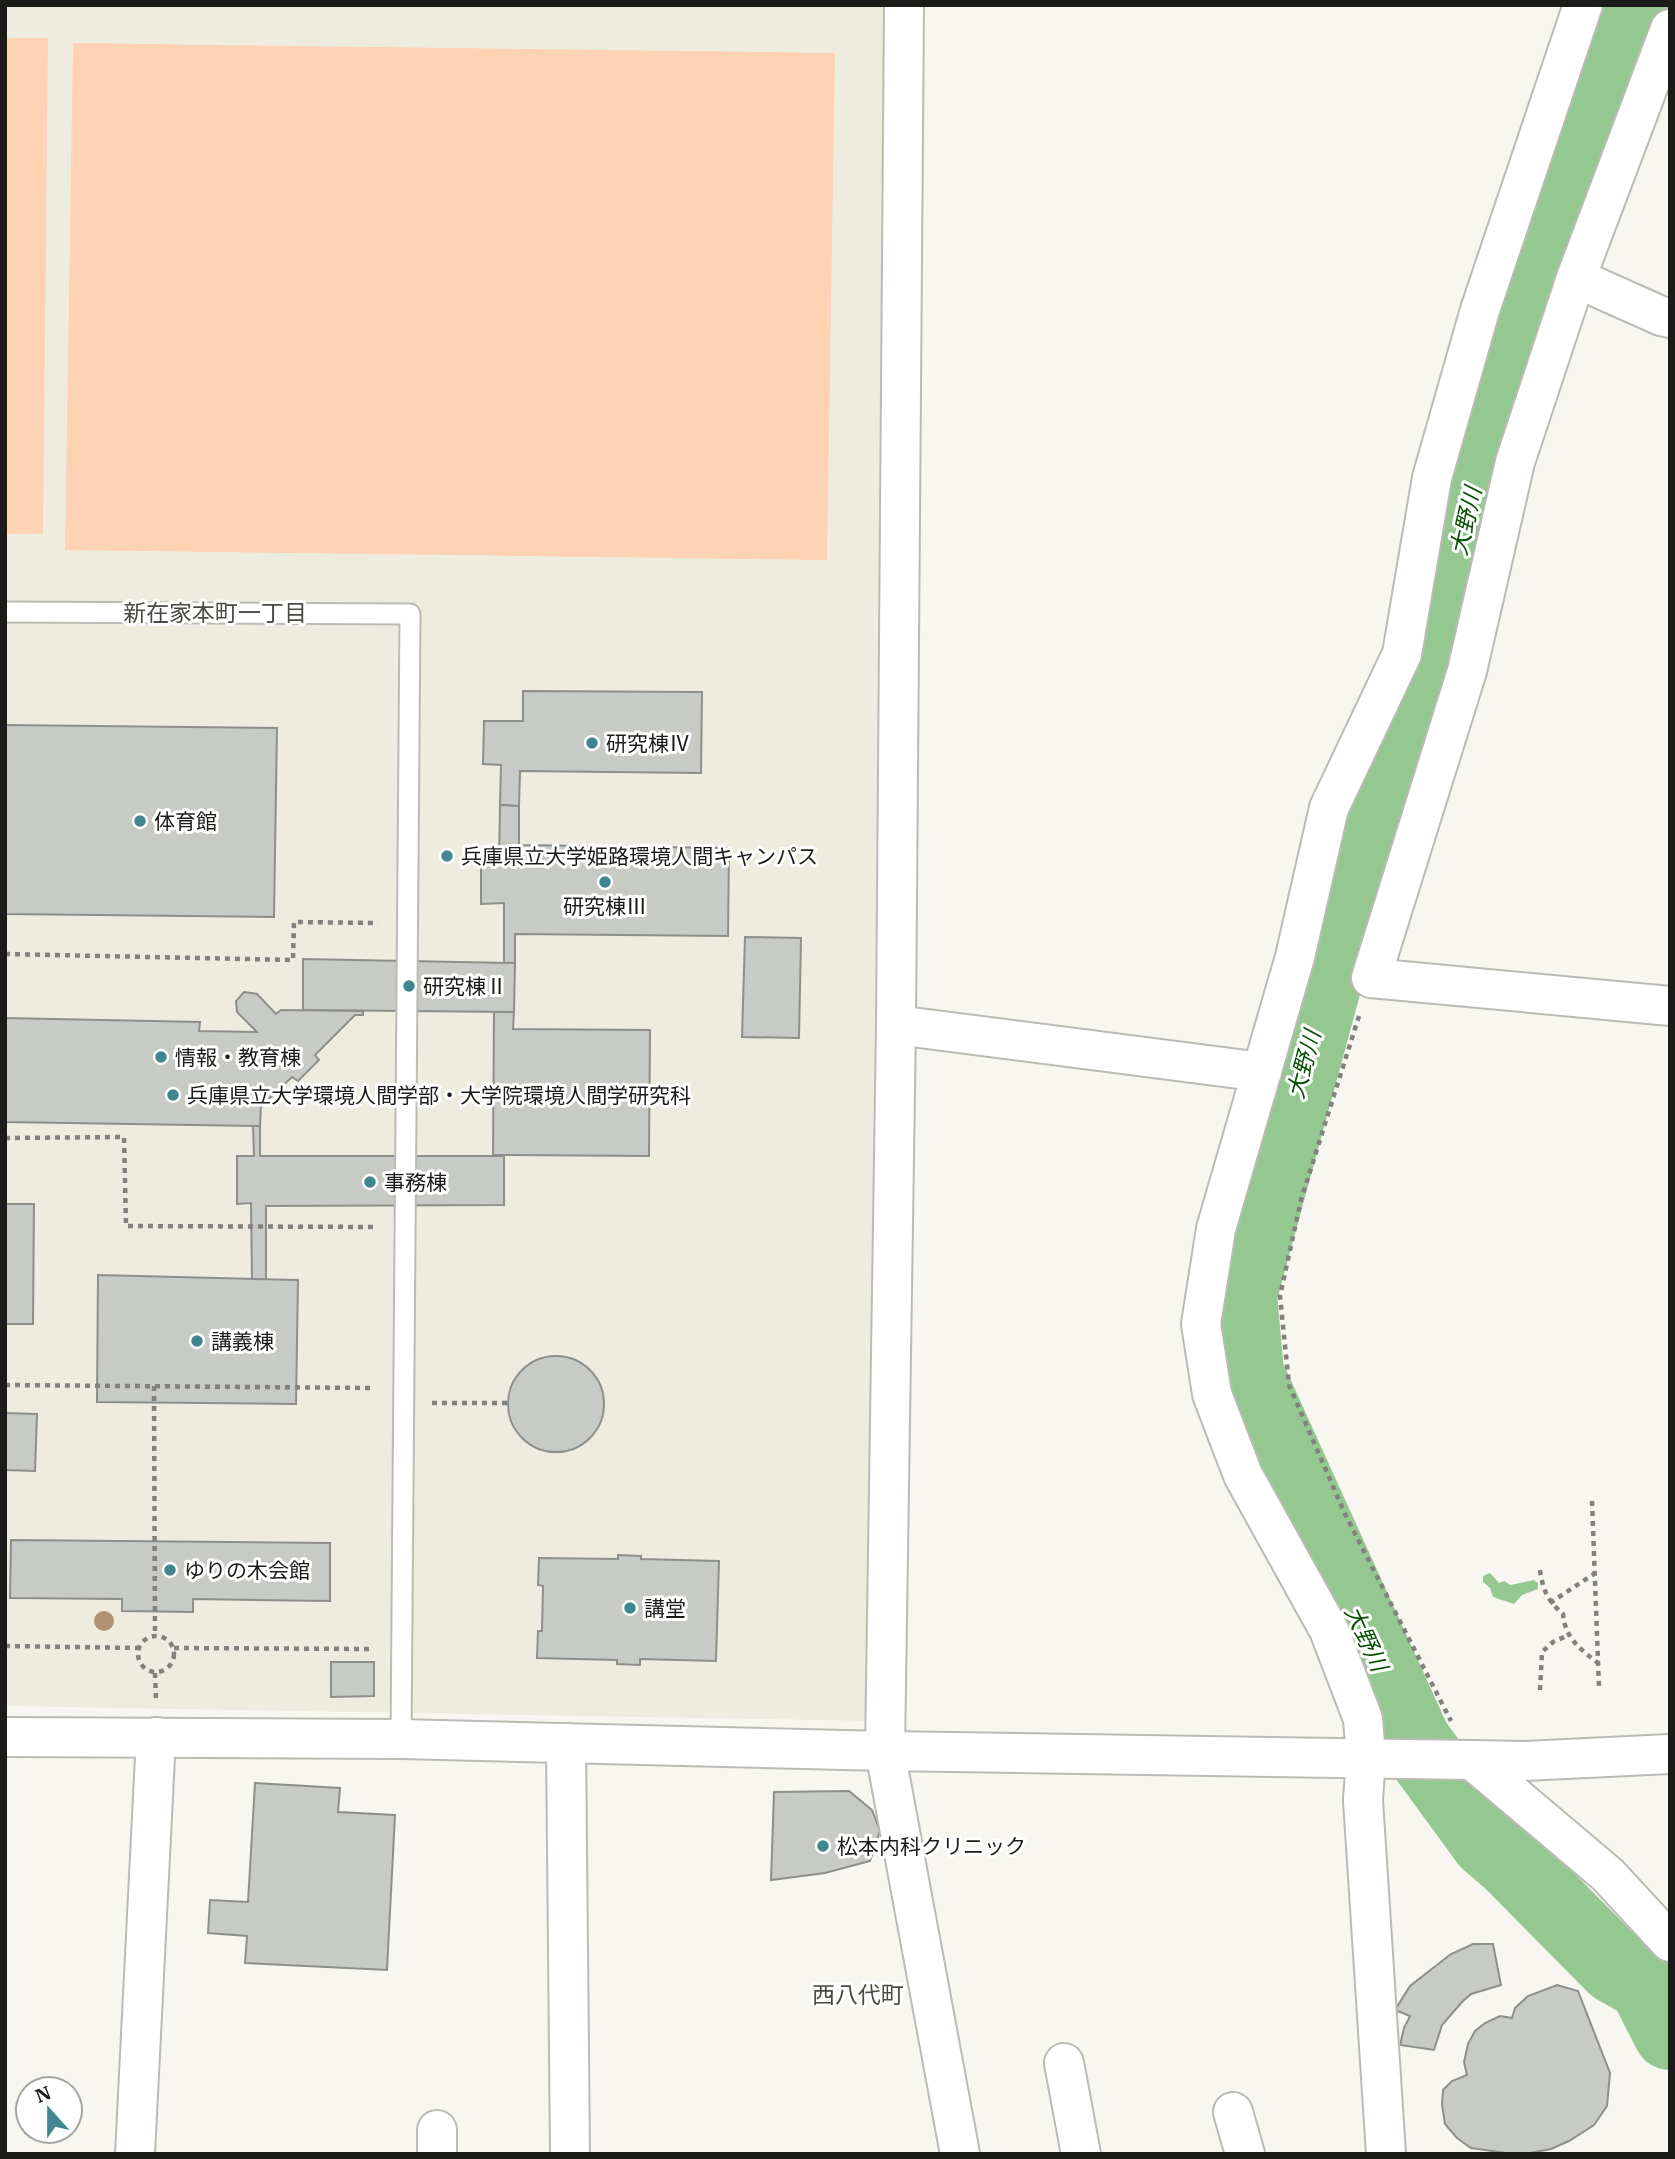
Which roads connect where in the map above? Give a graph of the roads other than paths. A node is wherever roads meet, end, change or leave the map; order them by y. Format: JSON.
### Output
{"nodes":[{"id":1,"x":904,"y":5,"type":"edge"},
{"id":2,"x":1583,"y":5,"type":"edge"},
{"id":3,"x":1670,"y":29,"type":"edge"},
{"id":4,"x":1576,"y":278,"type":"junction"},
{"id":5,"x":1670,"y":318,"type":"edge"},
{"id":6,"x":5,"y":612,"type":"edge"},
{"id":7,"x":1670,"y":1006,"type":"edge"},
{"id":8,"x":896,"y":1025,"type":"junction"},
{"id":9,"x":1262,"y":1072,"type":"junction"},
{"id":10,"x":5,"y":1737,"type":"edge"},
{"id":11,"x":156,"y":1737,"type":"junction"},
{"id":12,"x":401,"y":1740,"type":"junction"},
{"id":13,"x":566,"y":1743,"type":"junction"},
{"id":14,"x":885,"y":1751,"type":"junction"},
{"id":15,"x":1670,"y":1754,"type":"edge"},
{"id":16,"x":1376,"y":1758,"type":"junction"},
{"id":17,"x":1472,"y":1760,"type":"junction"},
{"id":18,"x":1670,"y":1942,"type":"edge"},
{"id":19,"x":1064,"y":2063,"type":"dead end"},
{"id":20,"x":1233,"y":2112,"type":"dead end"},
{"id":21,"x":135,"y":2154,"type":"edge"},
{"id":22,"x":570,"y":2154,"type":"edge"},
{"id":23,"x":960,"y":2154,"type":"edge"},
{"id":24,"x":1081,"y":2154,"type":"edge"},
{"id":25,"x":1245,"y":2154,"type":"edge"},
{"id":26,"x":1386,"y":2154,"type":"edge"}],
"edges":[{"from":1,"to":8,"type":"street"},
{"from":2,"to":9,"type":"street"},
{"from":3,"to":4,"type":"street"},
{"from":4,"to":5,"type":"street"},
{"from":4,"to":7,"type":"street"},
{"from":6,"to":12,"type":"lane"},
{"from":8,"to":9,"type":"street"},
{"from":8,"to":14,"type":"street"},
{"from":9,"to":16,"type":"street"},
{"from":10,"to":11,"type":"street"},
{"from":11,"to":12,"type":"street"},
{"from":11,"to":21,"type":"street"},
{"from":12,"to":13,"type":"street"},
{"from":13,"to":14,"type":"street"},
{"from":13,"to":22,"type":"street"},
{"from":14,"to":16,"type":"street"},
{"from":14,"to":23,"type":"street"},
{"from":15,"to":17,"type":"street"},
{"from":16,"to":17,"type":"street"},
{"from":16,"to":26,"type":"street"},
{"from":17,"to":18,"type":"street"},
{"from":19,"to":24,"type":"street"},
{"from":20,"to":25,"type":"street"}]}
